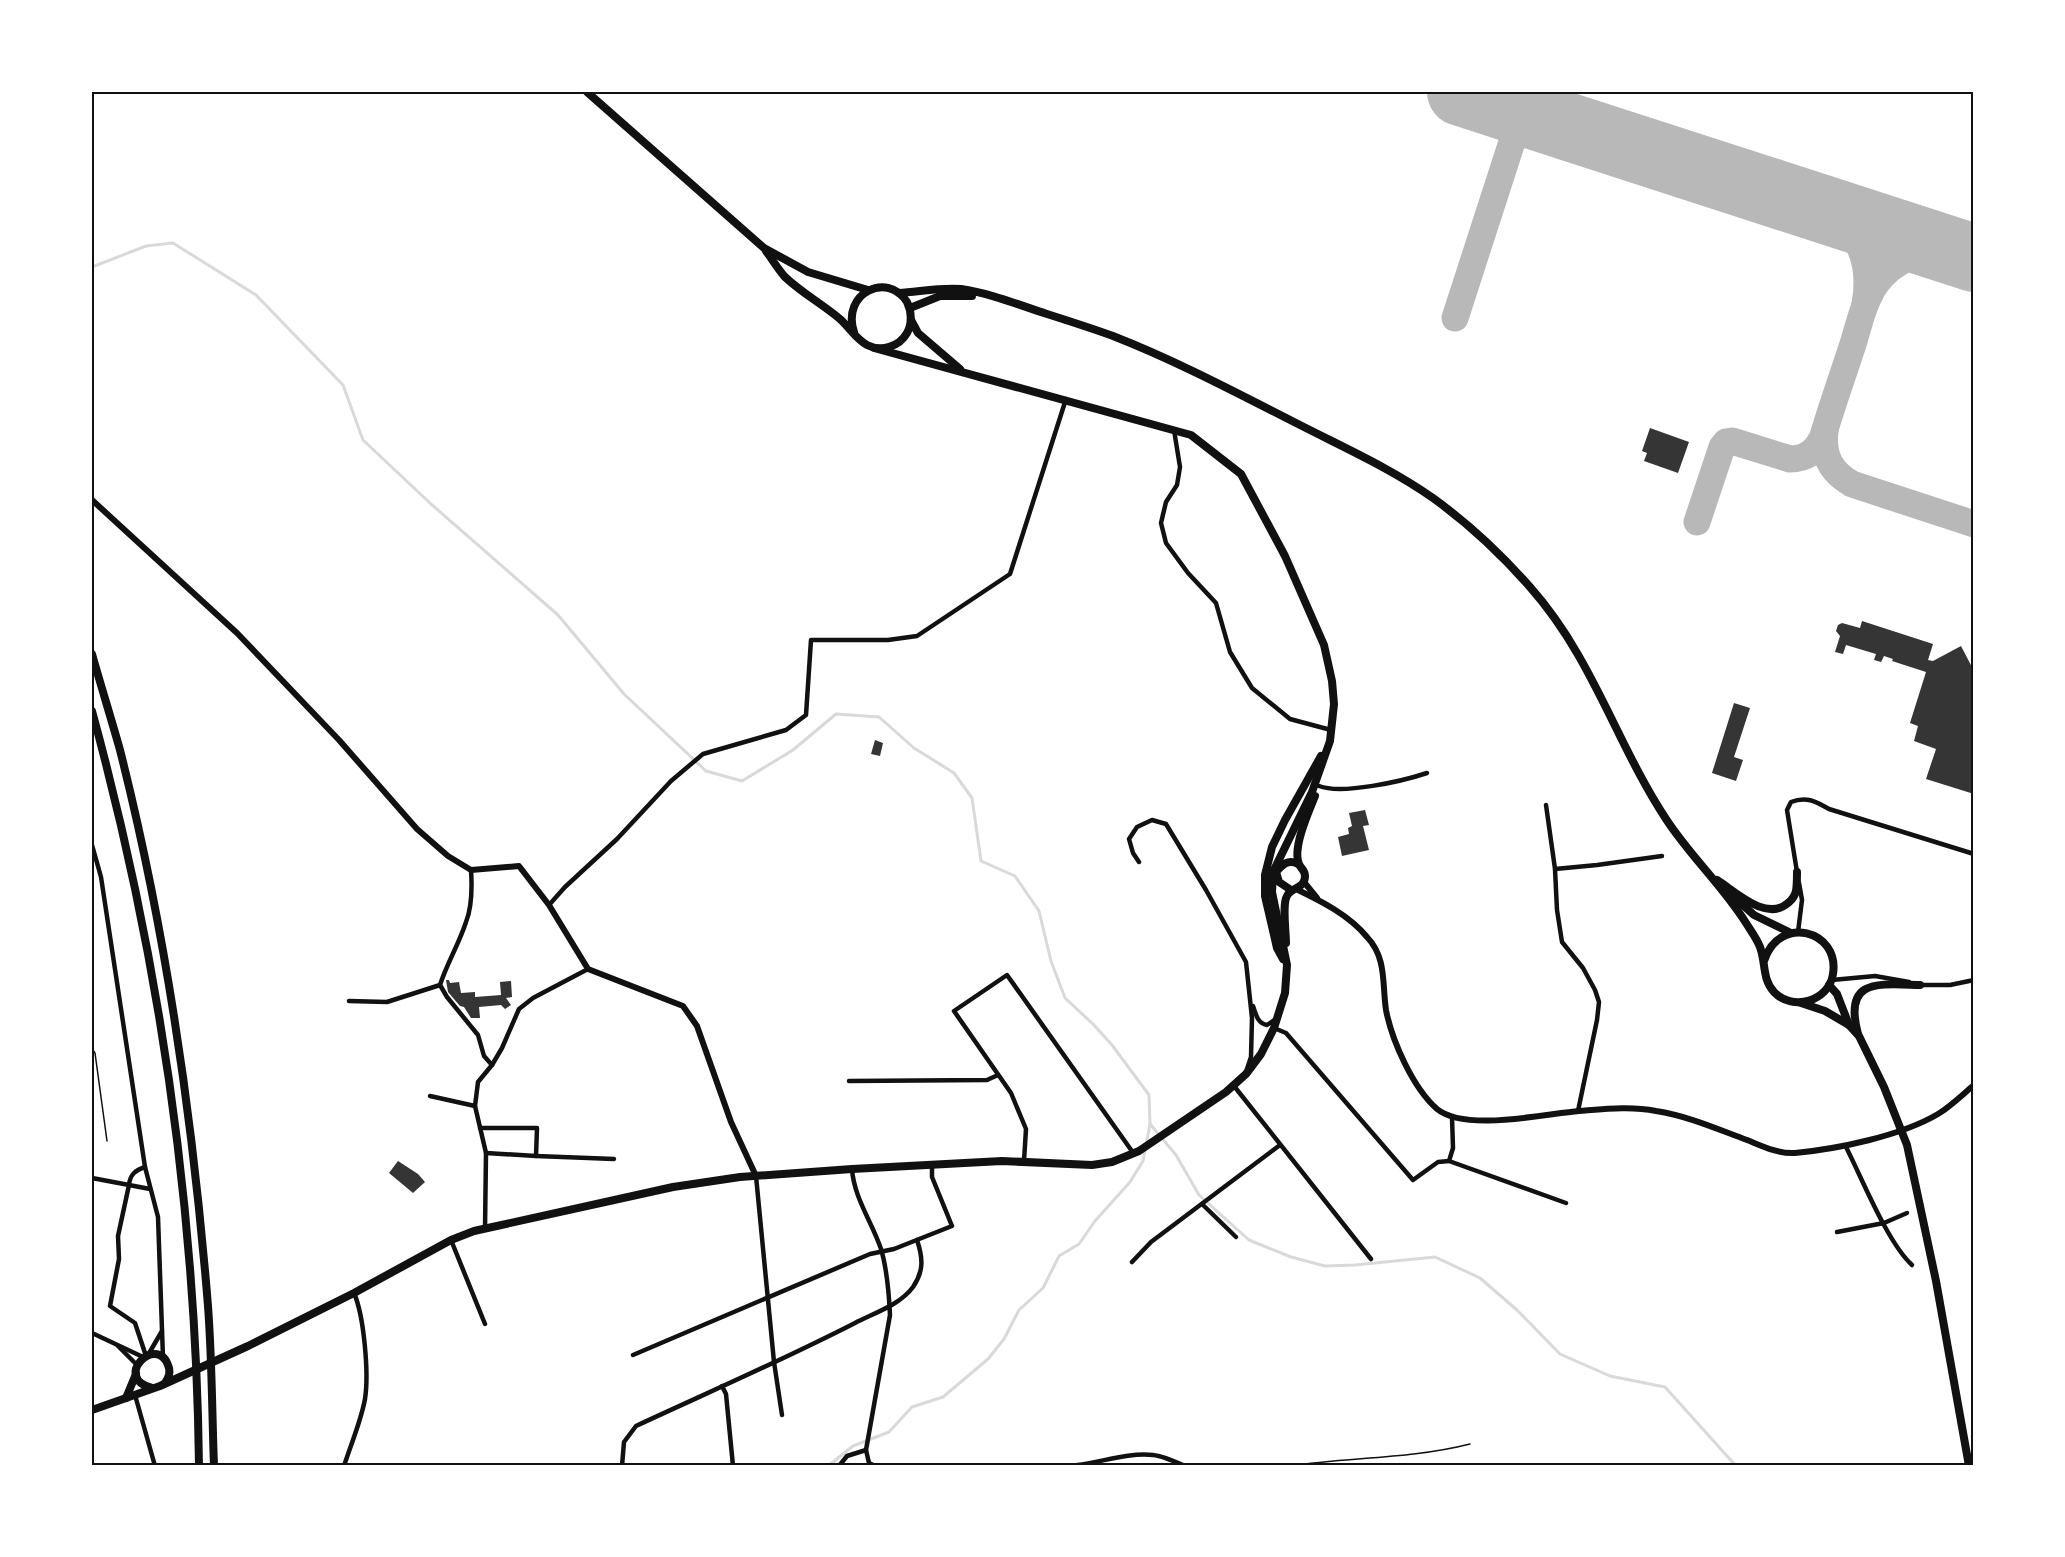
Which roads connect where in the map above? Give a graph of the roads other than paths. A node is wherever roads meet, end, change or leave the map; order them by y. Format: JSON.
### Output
{"nodes":[{"id":1,"x":587,"y":92,"type":"edge"},
{"id":2,"x":764,"y":248,"type":"junction"},
{"id":3,"x":868,"y":290,"type":"junction"},
{"id":4,"x":898,"y":293,"type":"junction"},
{"id":5,"x":998,"y":297,"type":"junction"},
{"id":6,"x":910,"y":308,"type":"junction"},
{"id":7,"x":911,"y":320,"type":"junction"},
{"id":8,"x":854,"y":332,"type":"junction"},
{"id":9,"x":874,"y":348,"type":"junction"},
{"id":10,"x":964,"y":372,"type":"junction"},
{"id":11,"x":1066,"y":399,"type":"junction"},
{"id":12,"x":1174,"y":430,"type":"junction"},
{"id":13,"x":92,"y":500,"type":"edge"},
{"id":14,"x":92,"y":654,"type":"edge"},
{"id":15,"x":92,"y":711,"type":"edge"},
{"id":16,"x":1332,"y":730,"type":"junction"},
{"id":17,"x":1330,"y":741,"type":"junction"},
{"id":18,"x":1427,"y":773,"type":"dead end"},
{"id":19,"x":1319,"y":786,"type":"junction"},
{"id":20,"x":1296,"y":803,"type":"junction"},
{"id":21,"x":1546,"y":805,"type":"dead end"},
{"id":22,"x":92,"y":846,"type":"edge"},
{"id":23,"x":1974,"y":854,"type":"edge"},
{"id":24,"x":1662,"y":856,"type":"dead end"},
{"id":25,"x":1139,"y":862,"type":"dead end"},
{"id":26,"x":1298,"y":864,"type":"junction"},
{"id":27,"x":1555,"y":868,"type":"junction"},
{"id":28,"x":471,"y":870,"type":"junction"},
{"id":29,"x":1274,"y":872,"type":"junction"},
{"id":30,"x":1797,"y":872,"type":"junction"},
{"id":31,"x":1711,"y":876,"type":"junction"},
{"id":32,"x":1304,"y":882,"type":"junction"},
{"id":33,"x":1293,"y":890,"type":"junction"},
{"id":34,"x":1320,"y":901,"type":"junction"},
{"id":35,"x":549,"y":905,"type":"junction"},
{"id":36,"x":1272,"y":929,"type":"junction"},
{"id":37,"x":1794,"y":933,"type":"junction"},
{"id":38,"x":1764,"y":961,"type":"junction"},
{"id":39,"x":1287,"y":965,"type":"junction"},
{"id":40,"x":588,"y":969,"type":"junction"},
{"id":41,"x":1974,"y":980,"type":"edge"},
{"id":42,"x":1830,"y":983,"type":"junction"},
{"id":43,"x":440,"y":985,"type":"junction"},
{"id":44,"x":1920,"y":985,"type":"junction"},
{"id":45,"x":1250,"y":994,"type":"junction"},
{"id":46,"x":349,"y":1001,"type":"dead end"},
{"id":47,"x":1799,"y":1002,"type":"junction"},
{"id":48,"x":1278,"y":1016,"type":"junction"},
{"id":49,"x":1849,"y":1025,"type":"junction"},
{"id":50,"x":1274,"y":1028,"type":"junction"},
{"id":51,"x":1859,"y":1036,"type":"junction"},
{"id":52,"x":492,"y":1065,"type":"junction"},
{"id":53,"x":1246,"y":1074,"type":"junction"},
{"id":54,"x":998,"y":1075,"type":"junction"},
{"id":55,"x":849,"y":1081,"type":"dead end"},
{"id":56,"x":1974,"y":1085,"type":"edge"},
{"id":57,"x":1234,"y":1086,"type":"junction"},
{"id":58,"x":430,"y":1096,"type":"dead end"},
{"id":59,"x":475,"y":1106,"type":"junction"},
{"id":60,"x":1578,"y":1111,"type":"junction"},
{"id":61,"x":1452,"y":1117,"type":"junction"},
{"id":62,"x":480,"y":1128,"type":"junction"},
{"id":63,"x":1280,"y":1144,"type":"junction"},
{"id":64,"x":1845,"y":1145,"type":"junction"},
{"id":65,"x":1137,"y":1152,"type":"junction"},
{"id":66,"x":486,"y":1153,"type":"junction"},
{"id":67,"x":536,"y":1156,"type":"junction"},
{"id":68,"x":614,"y":1159,"type":"dead end"},
{"id":69,"x":1023,"y":1161,"type":"junction"},
{"id":70,"x":1449,"y":1161,"type":"junction"},
{"id":71,"x":932,"y":1166,"type":"junction"},
{"id":72,"x":145,"y":1167,"type":"junction"},
{"id":73,"x":852,"y":1169,"type":"junction"},
{"id":74,"x":756,"y":1176,"type":"junction"},
{"id":75,"x":92,"y":1178,"type":"edge"},
{"id":76,"x":129,"y":1185,"type":"junction"},
{"id":77,"x":150,"y":1189,"type":"junction"},
{"id":78,"x":1566,"y":1203,"type":"dead end"},
{"id":79,"x":1202,"y":1204,"type":"junction"},
{"id":80,"x":1907,"y":1213,"type":"dead end"},
{"id":81,"x":1884,"y":1223,"type":"junction"},
{"id":82,"x":485,"y":1229,"type":"junction"},
{"id":83,"x":1837,"y":1232,"type":"dead end"},
{"id":84,"x":1236,"y":1238,"type":"dead end"},
{"id":85,"x":451,"y":1240,"type":"junction"},
{"id":86,"x":917,"y":1240,"type":"junction"},
{"id":87,"x":881,"y":1251,"type":"junction"},
{"id":88,"x":1371,"y":1260,"type":"dead end"},
{"id":89,"x":1132,"y":1262,"type":"dead end"},
{"id":90,"x":1912,"y":1265,"type":"dead end"},
{"id":91,"x":354,"y":1293,"type":"junction"},
{"id":92,"x":767,"y":1296,"type":"junction"},
{"id":93,"x":889,"y":1305,"type":"junction"},
{"id":94,"x":485,"y":1324,"type":"dead end"},
{"id":95,"x":163,"y":1329,"type":"junction"},
{"id":96,"x":92,"y":1333,"type":"edge"},
{"id":97,"x":116,"y":1344,"type":"junction"},
{"id":98,"x":633,"y":1355,"type":"dead end"},
{"id":99,"x":146,"y":1356,"type":"junction"},
{"id":100,"x":163,"y":1358,"type":"junction"},
{"id":101,"x":774,"y":1362,"type":"junction"},
{"id":102,"x":137,"y":1365,"type":"junction"},
{"id":103,"x":136,"y":1374,"type":"junction"},
{"id":104,"x":169,"y":1374,"type":"junction"},
{"id":105,"x":185,"y":1374,"type":"junction"},
{"id":106,"x":165,"y":1383,"type":"junction"},
{"id":107,"x":722,"y":1386,"type":"junction"},
{"id":108,"x":152,"y":1388,"type":"junction"},
{"id":109,"x":135,"y":1395,"type":"junction"},
{"id":110,"x":126,"y":1398,"type":"junction"},
{"id":111,"x":92,"y":1410,"type":"edge"},
{"id":112,"x":782,"y":1415,"type":"dead end"},
{"id":113,"x":866,"y":1450,"type":"junction"},
{"id":114,"x":155,"y":1466,"type":"edge"},
{"id":115,"x":199,"y":1466,"type":"edge"},
{"id":116,"x":214,"y":1466,"type":"edge"},
{"id":117,"x":344,"y":1466,"type":"edge"},
{"id":118,"x":622,"y":1466,"type":"edge"},
{"id":119,"x":732,"y":1466,"type":"edge"},
{"id":120,"x":839,"y":1466,"type":"edge"},
{"id":121,"x":875,"y":1466,"type":"edge"},
{"id":122,"x":1010,"y":1466,"type":"edge"},
{"id":123,"x":1017,"y":1466,"type":"edge"},
{"id":124,"x":1067,"y":1466,"type":"edge"},
{"id":125,"x":1185,"y":1466,"type":"edge"},
{"id":126,"x":1970,"y":1466,"type":"edge"}],
"edges":[{"from":1,"to":2,"type":"highway"},
{"from":2,"to":3,"type":"highway"},
{"from":2,"to":8,"type":"highway"},
{"from":3,"to":4,"type":"highway"},
{"from":3,"to":8,"type":"highway"},
{"from":4,"to":5,"type":"highway"},
{"from":4,"to":6,"type":"highway"},
{"from":5,"to":6,"type":"highway"},
{"from":5,"to":31,"type":"highway"},
{"from":6,"to":7,"type":"highway"},
{"from":7,"to":9,"type":"highway"},
{"from":7,"to":10,"type":"highway"},
{"from":8,"to":9,"type":"highway"},
{"from":9,"to":10,"type":"highway"},
{"from":10,"to":11,"type":"highway"},
{"from":11,"to":12,"type":"highway"},
{"from":11,"to":35,"type":"street"},
{"from":12,"to":16,"type":"highway"},
{"from":12,"to":16,"type":"street"},
{"from":13,"to":28,"type":"street"},
{"from":14,"to":116,"type":"highway"},
{"from":15,"to":115,"type":"highway"},
{"from":16,"to":17,"type":"highway"},
{"from":17,"to":19,"type":"highway"},
{"from":17,"to":20,"type":"highway"},
{"from":17,"to":29,"type":"highway"},
{"from":18,"to":19,"type":"street"},
{"from":19,"to":26,"type":"highway"},
{"from":20,"to":29,"type":"highway"},
{"from":20,"to":36,"type":"highway"},
{"from":21,"to":27,"type":"street"},
{"from":22,"to":72,"type":"street"},
{"from":23,"to":30,"type":"street"},
{"from":24,"to":27,"type":"street"},
{"from":25,"to":45,"type":"street"},
{"from":26,"to":29,"type":"highway"},
{"from":26,"to":32,"type":"highway"},
{"from":27,"to":60,"type":"street"},
{"from":28,"to":35,"type":"street"},
{"from":28,"to":43,"type":"street"},
{"from":29,"to":33,"type":"highway"},
{"from":29,"to":36,"type":"highway"},
{"from":29,"to":39,"type":"highway"},
{"from":30,"to":31,"type":"highway"},
{"from":30,"to":37,"type":"street"},
{"from":31,"to":37,"type":"highway"},
{"from":31,"to":38,"type":"highway"},
{"from":32,"to":33,"type":"highway"},
{"from":32,"to":34,"type":"street"},
{"from":33,"to":34,"type":"street"},
{"from":33,"to":39,"type":"highway"},
{"from":34,"to":61,"type":"street"},
{"from":35,"to":40,"type":"street"},
{"from":36,"to":39,"type":"highway"},
{"from":37,"to":38,"type":"highway"},
{"from":37,"to":42,"type":"highway"},
{"from":38,"to":47,"type":"highway"},
{"from":39,"to":48,"type":"highway"},
{"from":40,"to":52,"type":"street"},
{"from":40,"to":74,"type":"street"},
{"from":41,"to":44,"type":"street"},
{"from":42,"to":44,"type":"street"},
{"from":42,"to":47,"type":"highway"},
{"from":42,"to":49,"type":"highway"},
{"from":43,"to":46,"type":"street"},
{"from":43,"to":52,"type":"street"},
{"from":44,"to":51,"type":"highway"},
{"from":45,"to":48,"type":"street"},
{"from":45,"to":53,"type":"street"},
{"from":47,"to":49,"type":"highway"},
{"from":48,"to":50,"type":"highway"},
{"from":49,"to":51,"type":"highway"},
{"from":50,"to":53,"type":"highway"},
{"from":50,"to":70,"type":"street"},
{"from":51,"to":126,"type":"highway"},
{"from":52,"to":59,"type":"street"},
{"from":53,"to":57,"type":"highway"},
{"from":54,"to":55,"type":"street"},
{"from":54,"to":65,"type":"street"},
{"from":54,"to":69,"type":"street"},
{"from":56,"to":64,"type":"street"},
{"from":57,"to":63,"type":"street"},
{"from":57,"to":65,"type":"highway"},
{"from":58,"to":59,"type":"street"},
{"from":59,"to":62,"type":"street"},
{"from":60,"to":61,"type":"street"},
{"from":60,"to":64,"type":"street"},
{"from":61,"to":70,"type":"street"},
{"from":62,"to":66,"type":"street"},
{"from":62,"to":67,"type":"street"},
{"from":63,"to":79,"type":"street"},
{"from":63,"to":88,"type":"street"},
{"from":64,"to":81,"type":"street"},
{"from":65,"to":69,"type":"highway"},
{"from":66,"to":67,"type":"street"},
{"from":66,"to":82,"type":"street"},
{"from":67,"to":68,"type":"street"},
{"from":69,"to":71,"type":"highway"},
{"from":70,"to":78,"type":"street"},
{"from":71,"to":73,"type":"highway"},
{"from":71,"to":86,"type":"street"},
{"from":72,"to":76,"type":"street"},
{"from":72,"to":77,"type":"street"},
{"from":73,"to":74,"type":"highway"},
{"from":73,"to":87,"type":"street"},
{"from":74,"to":82,"type":"highway"},
{"from":74,"to":92,"type":"street"},
{"from":75,"to":76,"type":"street"},
{"from":76,"to":77,"type":"street"},
{"from":76,"to":99,"type":"street"},
{"from":77,"to":95,"type":"street"},
{"from":79,"to":84,"type":"street"},
{"from":79,"to":89,"type":"street"},
{"from":80,"to":81,"type":"street"},
{"from":81,"to":83,"type":"street"},
{"from":81,"to":90,"type":"street"},
{"from":82,"to":85,"type":"highway"},
{"from":85,"to":91,"type":"highway"},
{"from":85,"to":94,"type":"street"},
{"from":86,"to":87,"type":"street"},
{"from":86,"to":93,"type":"street"},
{"from":87,"to":92,"type":"street"},
{"from":87,"to":93,"type":"street"},
{"from":91,"to":105,"type":"highway"},
{"from":91,"to":117,"type":"street"},
{"from":92,"to":98,"type":"street"},
{"from":92,"to":101,"type":"street"},
{"from":93,"to":101,"type":"street"},
{"from":93,"to":113,"type":"street"},
{"from":95,"to":99,"type":"street"},
{"from":95,"to":100,"type":"street"},
{"from":96,"to":97,"type":"street"},
{"from":97,"to":99,"type":"street"},
{"from":97,"to":102,"type":"street"},
{"from":99,"to":100,"type":"highway"},
{"from":99,"to":102,"type":"highway"},
{"from":100,"to":104,"type":"highway"},
{"from":101,"to":107,"type":"street"},
{"from":101,"to":112,"type":"street"},
{"from":102,"to":103,"type":"highway"},
{"from":103,"to":108,"type":"highway"},
{"from":103,"to":110,"type":"highway"},
{"from":104,"to":105,"type":"highway"},
{"from":104,"to":106,"type":"highway"},
{"from":105,"to":106,"type":"highway"},
{"from":106,"to":108,"type":"highway"},
{"from":107,"to":118,"type":"street"},
{"from":107,"to":119,"type":"street"},
{"from":108,"to":109,"type":"highway"},
{"from":109,"to":110,"type":"highway"},
{"from":109,"to":114,"type":"street"},
{"from":110,"to":111,"type":"highway"},
{"from":113,"to":120,"type":"street"},
{"from":113,"to":121,"type":"street"},
{"from":122,"to":123,"type":"street"},
{"from":124,"to":125,"type":"street"}]}
